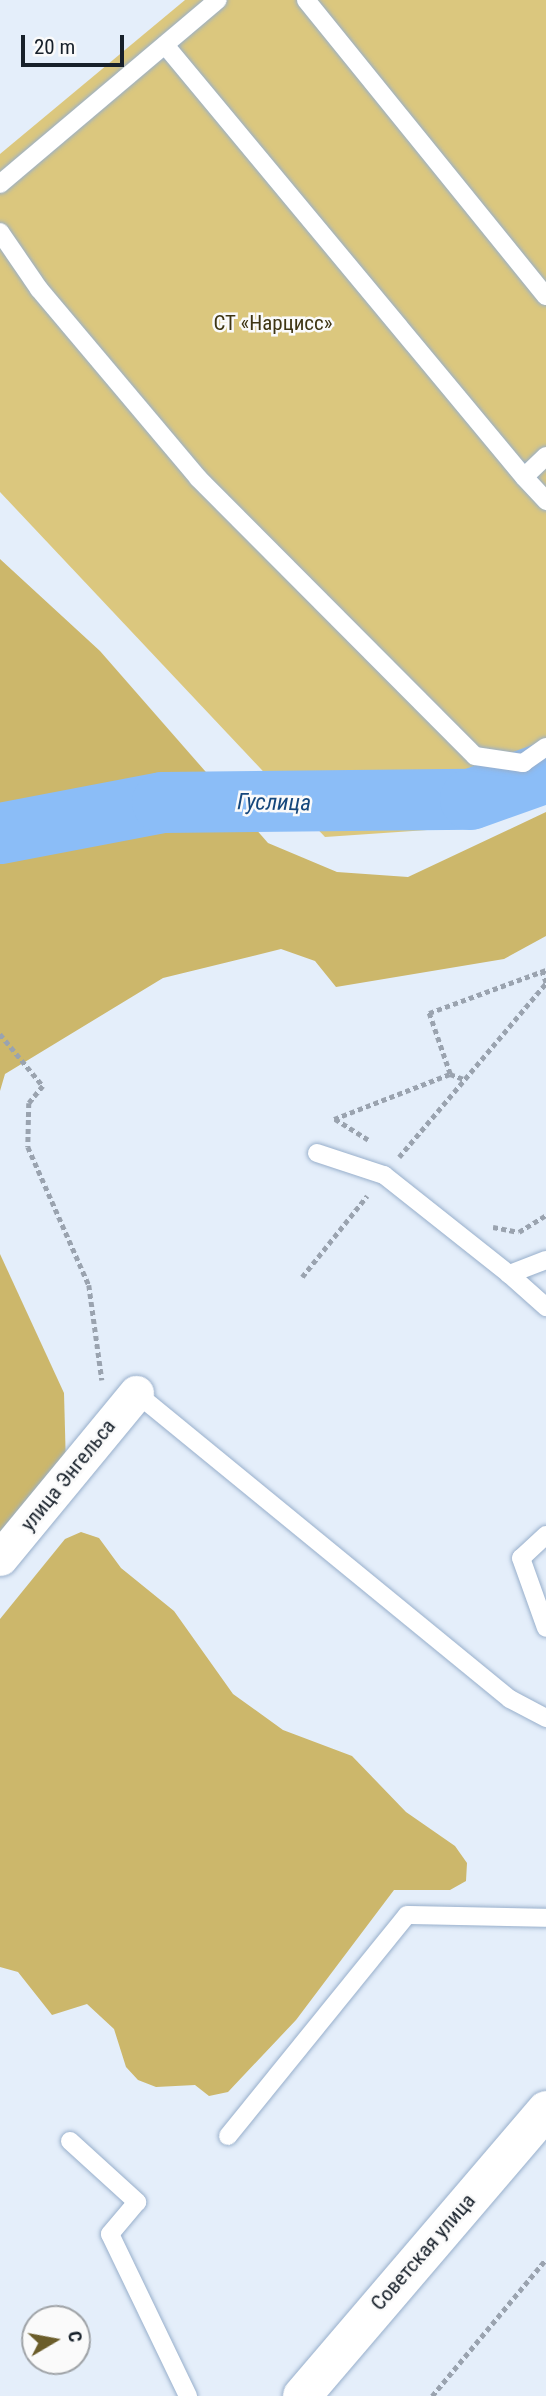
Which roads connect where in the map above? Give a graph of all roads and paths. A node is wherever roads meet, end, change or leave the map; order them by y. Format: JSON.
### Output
{"nodes":[{"id":1,"x":218,"y":0,"type":"edge"},
{"id":2,"x":306,"y":0,"type":"edge"},
{"id":3,"x":165,"y":45,"type":"junction"},
{"id":4,"x":0,"y":184,"type":"edge"},
{"id":5,"x":0,"y":232,"type":"edge"},
{"id":6,"x":546,"y":296,"type":"edge"},
{"id":7,"x":546,"y":456,"type":"edge"},
{"id":8,"x":524,"y":477,"type":"junction"},
{"id":9,"x":546,"y":501,"type":"edge"},
{"id":10,"x":546,"y":747,"type":"edge"},
{"id":11,"x":544,"y":971,"type":"edge"},
{"id":12,"x":546,"y":983,"type":"edge"},
{"id":13,"x":0,"y":1034,"type":"edge"},
{"id":14,"x":450,"y":1074,"type":"junction"},
{"id":15,"x":464,"y":1079,"type":"junction"},
{"id":16,"x":377,"y":1145,"type":"dead end"},
{"id":17,"x":388,"y":1151,"type":"dead end"},
{"id":18,"x":317,"y":1153,"type":"dead end"},
{"id":19,"x":399,"y":1158,"type":"junction"},
{"id":20,"x":409,"y":1165,"type":"dead end"},
{"id":21,"x":384,"y":1175,"type":"junction"},
{"id":22,"x":546,"y":1215,"type":"edge"},
{"id":23,"x":483,"y":1219,"type":"dead end"},
{"id":24,"x":546,"y":1259,"type":"edge"},
{"id":25,"x":509,"y":1274,"type":"junction"},
{"id":26,"x":302,"y":1277,"type":"dead end"},
{"id":27,"x":546,"y":1307,"type":"edge"},
{"id":28,"x":136,"y":1393,"type":"joint"},
{"id":29,"x":105,"y":1429,"type":"junction"},
{"id":30,"x":546,"y":1535,"type":"edge"},
{"id":31,"x":0,"y":1558,"type":"edge"},
{"id":32,"x":546,"y":1629,"type":"edge"},
{"id":33,"x":546,"y":1718,"type":"edge"},
{"id":34,"x":546,"y":1918,"type":"edge"},
{"id":35,"x":546,"y":2110,"type":"edge"},
{"id":36,"x":228,"y":2136,"type":"dead end"},
{"id":37,"x":70,"y":2141,"type":"dead end"},
{"id":38,"x":546,"y":2259,"type":"edge"},
{"id":39,"x":188,"y":2396,"type":"edge"},
{"id":40,"x":302,"y":2396,"type":"edge"},
{"id":41,"x":432,"y":2396,"type":"edge"}],
"edges":[{"from":1,"to":3,"type":"lane"},
{"from":2,"to":6,"type":"lane"},
{"from":3,"to":4,"type":"lane"},
{"from":3,"to":8,"type":"lane"},
{"from":5,"to":10,"type":"lane"},
{"from":7,"to":8,"type":"lane"},
{"from":8,"to":9,"type":"lane"},
{"from":11,"to":12,"type":"path"},
{"from":11,"to":14,"type":"path"},
{"from":12,"to":15,"type":"path"},
{"from":13,"to":29,"type":"path"},
{"from":14,"to":15,"type":"path"},
{"from":14,"to":16,"type":"path"},
{"from":15,"to":19,"type":"path"},
{"from":17,"to":19,"type":"path"},
{"from":18,"to":21,"type":"lane"},
{"from":19,"to":20,"type":"path"},
{"from":19,"to":21,"type":"path"},
{"from":21,"to":25,"type":"lane"},
{"from":21,"to":26,"type":"path"},
{"from":22,"to":23,"type":"path"},
{"from":24,"to":25,"type":"lane"},
{"from":25,"to":27,"type":"lane"},
{"from":28,"to":29,"type":"street","name":"улица Энгельса"},
{"from":28,"to":33,"type":"lane"},
{"from":29,"to":31,"type":"street","name":"улица Энгельса"},
{"from":30,"to":32,"type":"lane"},
{"from":34,"to":36,"type":"lane"},
{"from":35,"to":40,"type":"main road","name":"Советская улица"},
{"from":37,"to":39,"type":"lane"},
{"from":38,"to":41,"type":"path"}]}
